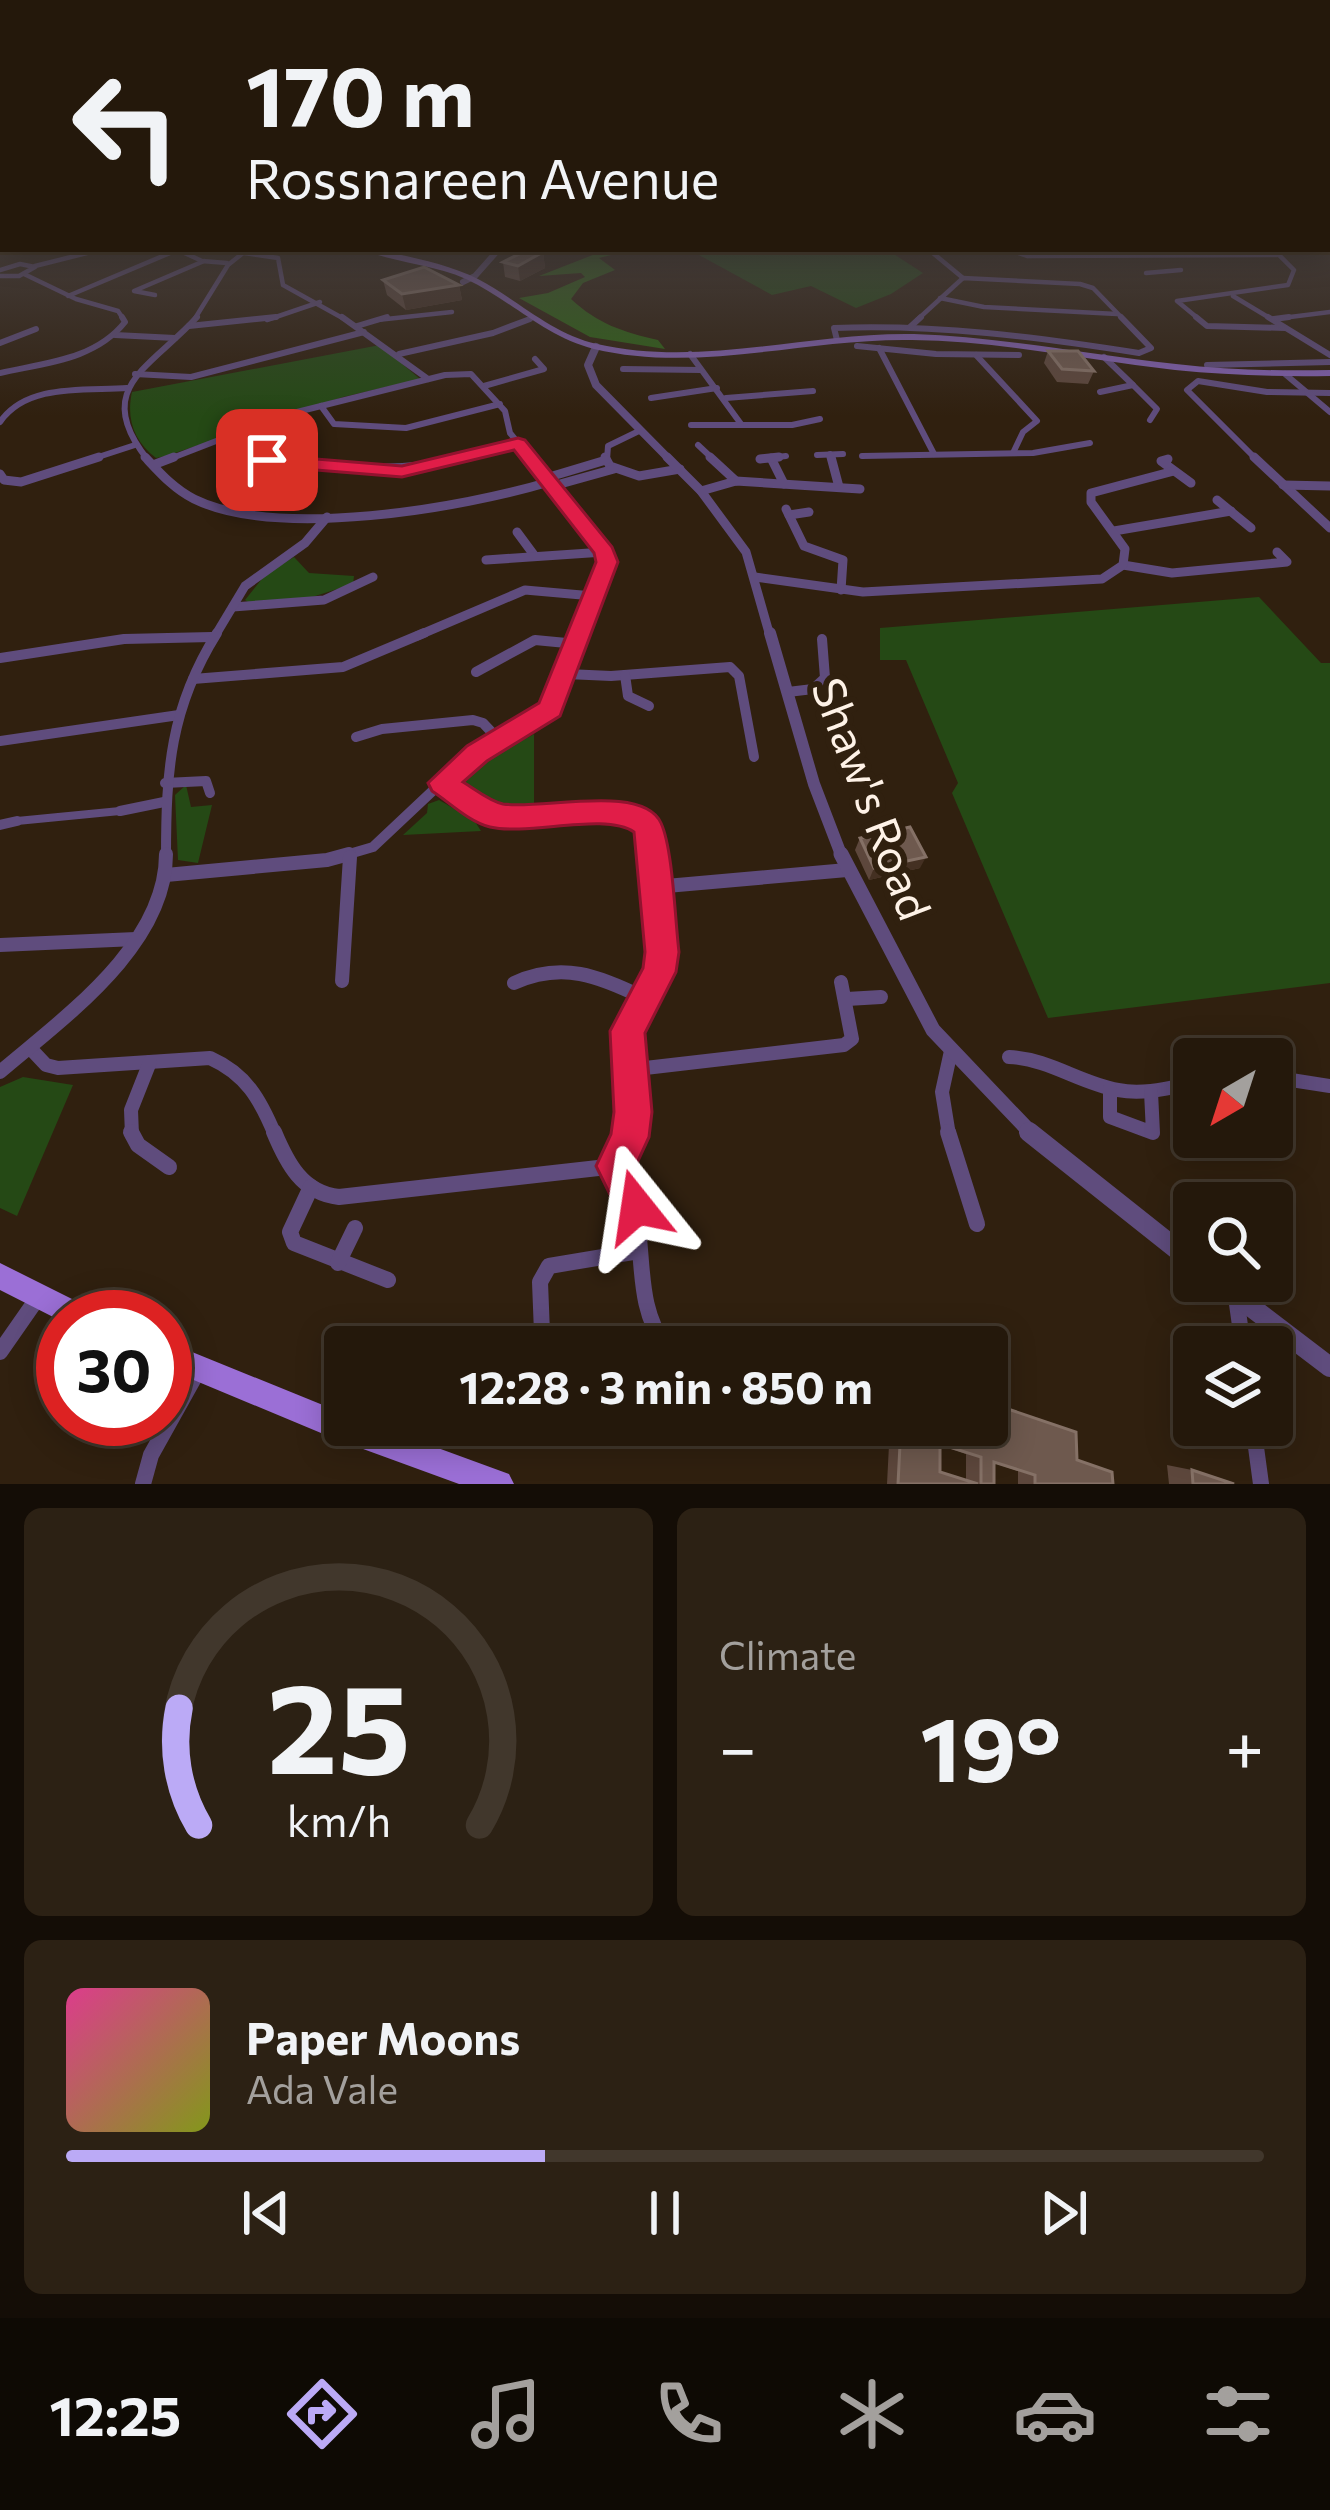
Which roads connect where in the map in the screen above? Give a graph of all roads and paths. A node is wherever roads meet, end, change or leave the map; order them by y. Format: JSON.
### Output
{"nodes":[{"id":1,"x":31,"y":277,"type":"edge"},
{"id":2,"x":111,"y":277,"type":"edge"},
{"id":3,"x":166,"y":277,"type":"edge"},
{"id":4,"x":218,"y":277,"type":"edge"},
{"id":5,"x":281,"y":277,"type":"edge"},
{"id":6,"x":459,"y":277,"type":"edge"},
{"id":7,"x":461,"y":277,"type":"edge"},
{"id":8,"x":471,"y":277,"type":"edge"},
{"id":9,"x":1292,"y":277,"type":"edge"},
{"id":10,"x":963,"y":278,"type":"joint"},
{"id":11,"x":467,"y":280,"type":"junction"},
{"id":12,"x":1230,"y":294,"type":"junction"},
{"id":13,"x":155,"y":295,"type":"dead end"},
{"id":14,"x":68,"y":296,"type":"junction"},
{"id":15,"x":940,"y":298,"type":"junction"},
{"id":16,"x":320,"y":302,"type":"junction"},
{"id":17,"x":452,"y":312,"type":"dead end"},
{"id":18,"x":1330,"y":312,"type":"edge"},
{"id":19,"x":1117,"y":314,"type":"junction"},
{"id":20,"x":530,"y":319,"type":"junction"},
{"id":21,"x":1271,"y":320,"type":"junction"},
{"id":22,"x":189,"y":326,"type":"junction"},
{"id":23,"x":910,"y":327,"type":"junction"},
{"id":24,"x":1285,"y":328,"type":"junction"},
{"id":25,"x":36,"y":329,"type":"dead end"},
{"id":26,"x":360,"y":329,"type":"junction"},
{"id":27,"x":115,"y":335,"type":"junction"},
{"id":28,"x":175,"y":338,"type":"junction"},
{"id":29,"x":933,"y":339,"type":"junction"},
{"id":30,"x":837,"y":340,"type":"junction"},
{"id":31,"x":574,"y":341,"type":"junction"},
{"id":32,"x":0,"y":343,"type":"edge"},
{"id":33,"x":1053,"y":345,"type":"junction"},
{"id":34,"x":857,"y":346,"type":"dead end"},
{"id":35,"x":879,"y":348,"type":"junction"},
{"id":36,"x":399,"y":354,"type":"junction"},
{"id":37,"x":690,"y":354,"type":"junction"},
{"id":38,"x":936,"y":354,"type":"junction"},
{"id":39,"x":976,"y":355,"type":"junction"},
{"id":40,"x":1019,"y":355,"type":"dead end"},
{"id":41,"x":1104,"y":357,"type":"junction"},
{"id":42,"x":1330,"y":358,"type":"edge"},
{"id":43,"x":535,"y":359,"type":"dead end"},
{"id":44,"x":590,"y":359,"type":"junction"},
{"id":45,"x":1207,"y":365,"type":"dead end"},
{"id":46,"x":623,"y":369,"type":"dead end"},
{"id":47,"x":2,"y":370,"type":"edge"},
{"id":48,"x":701,"y":370,"type":"junction"},
{"id":49,"x":1330,"y":373,"type":"edge"},
{"id":50,"x":134,"y":374,"type":"junction"},
{"id":51,"x":1286,"y":374,"type":"junction"},
{"id":52,"x":428,"y":379,"type":"junction"},
{"id":53,"x":1133,"y":385,"type":"junction"},
{"id":54,"x":484,"y":386,"type":"junction"},
{"id":55,"x":127,"y":388,"type":"junction"},
{"id":56,"x":717,"y":388,"type":"junction"},
{"id":57,"x":814,"y":391,"type":"dead end"},
{"id":58,"x":1100,"y":392,"type":"dead end"},
{"id":59,"x":1330,"y":393,"type":"edge"},
{"id":60,"x":1307,"y":394,"type":"junction"},
{"id":61,"x":651,"y":398,"type":"dead end"},
{"id":62,"x":727,"y":398,"type":"junction"},
{"id":63,"x":500,"y":404,"type":"junction"},
{"id":64,"x":321,"y":406,"type":"junction"},
{"id":65,"x":1330,"y":412,"type":"edge"},
{"id":66,"x":820,"y":419,"type":"dead end"},
{"id":67,"x":1150,"y":420,"type":"dead end"},
{"id":68,"x":0,"y":422,"type":"edge"},
{"id":69,"x":741,"y":424,"type":"junction"},
{"id":70,"x":691,"y":425,"type":"dead end"},
{"id":71,"x":641,"y":430,"type":"junction"},
{"id":72,"x":231,"y":434,"type":"junction"},
{"id":73,"x":1090,"y":443,"type":"dead end"},
{"id":74,"x":518,"y":444,"type":"junction"},
{"id":75,"x":135,"y":445,"type":"junction"},
{"id":76,"x":721,"y":446,"type":"dead end"},
{"id":77,"x":1013,"y":453,"type":"junction"},
{"id":78,"x":830,"y":454,"type":"junction"},
{"id":79,"x":843,"y":454,"type":"dead end"},
{"id":80,"x":934,"y":454,"type":"junction"},
{"id":81,"x":817,"y":455,"type":"dead end"},
{"id":82,"x":862,"y":455,"type":"dead end"},
{"id":83,"x":786,"y":456,"type":"dead end"},
{"id":84,"x":1168,"y":459,"type":"dead end"},
{"id":85,"x":610,"y":464,"type":"junction"},
{"id":86,"x":153,"y":465,"type":"junction"},
{"id":87,"x":680,"y":469,"type":"junction"},
{"id":88,"x":1174,"y":471,"type":"junction"},
{"id":89,"x":0,"y":474,"type":"edge"},
{"id":90,"x":549,"y":482,"type":"junction"},
{"id":91,"x":736,"y":482,"type":"junction"},
{"id":92,"x":1191,"y":483,"type":"dead end"},
{"id":93,"x":784,"y":484,"type":"junction"},
{"id":94,"x":1283,"y":485,"type":"junction"},
{"id":95,"x":1330,"y":486,"type":"edge"},
{"id":96,"x":838,"y":487,"type":"junction"},
{"id":97,"x":860,"y":489,"type":"dead end"},
{"id":98,"x":701,"y":491,"type":"junction"},
{"id":99,"x":1217,"y":500,"type":"dead end"},
{"id":100,"x":1231,"y":511,"type":"junction"},
{"id":101,"x":808,"y":512,"type":"dead end"},
{"id":102,"x":326,"y":517,"type":"junction"},
{"id":103,"x":1330,"y":528,"type":"edge"},
{"id":104,"x":1251,"y":529,"type":"dead end"},
{"id":105,"x":1114,"y":531,"type":"junction"},
{"id":106,"x":518,"y":532,"type":"dead end"},
{"id":107,"x":604,"y":552,"type":"junction"},
{"id":108,"x":1277,"y":552,"type":"dead end"},
{"id":109,"x":534,"y":555,"type":"junction"},
{"id":110,"x":486,"y":560,"type":"dead end"},
{"id":111,"x":1123,"y":565,"type":"junction"},
{"id":112,"x":373,"y":577,"type":"dead end"},
{"id":113,"x":755,"y":577,"type":"junction"},
{"id":114,"x":841,"y":590,"type":"junction"},
{"id":115,"x":593,"y":596,"type":"junction"},
{"id":116,"x":233,"y":607,"type":"junction"},
{"id":117,"x":212,"y":637,"type":"junction"},
{"id":118,"x":822,"y":639,"type":"dead end"},
{"id":119,"x":578,"y":644,"type":"junction"},
{"id":120,"x":0,"y":658,"type":"edge"},
{"id":121,"x":476,"y":672,"type":"dead end"},
{"id":122,"x":567,"y":674,"type":"junction"},
{"id":123,"x":625,"y":675,"type":"junction"},
{"id":124,"x":193,"y":679,"type":"junction"},
{"id":125,"x":788,"y":692,"type":"junction"},
{"id":126,"x":649,"y":706,"type":"dead end"},
{"id":127,"x":179,"y":715,"type":"junction"},
{"id":128,"x":356,"y":736,"type":"dead end"},
{"id":129,"x":0,"y":741,"type":"edge"},
{"id":130,"x":500,"y":741,"type":"junction"},
{"id":131,"x":754,"y":757,"type":"dead end"},
{"id":132,"x":166,"y":783,"type":"junction"},
{"id":133,"x":442,"y":783,"type":"junction"},
{"id":134,"x":210,"y":793,"type":"dead end"},
{"id":135,"x":164,"y":802,"type":"junction"},
{"id":136,"x":120,"y":811,"type":"joint"},
{"id":137,"x":17,"y":821,"type":"joint"},
{"id":138,"x":0,"y":826,"type":"edge"},
{"id":139,"x":350,"y":857,"type":"junction"},
{"id":140,"x":847,"y":870,"type":"junction"},
{"id":141,"x":166,"y":875,"type":"junction"},
{"id":142,"x":655,"y":886,"type":"junction"},
{"id":143,"x":136,"y":939,"type":"junction"},
{"id":144,"x":0,"y":945,"type":"edge"},
{"id":145,"x":342,"y":981,"type":"dead end"},
{"id":146,"x":841,"y":982,"type":"dead end"},
{"id":147,"x":514,"y":983,"type":"dead end"},
{"id":148,"x":881,"y":997,"type":"dead end"},
{"id":149,"x":644,"y":998,"type":"junction"},
{"id":150,"x":847,"y":999,"type":"junction"},
{"id":151,"x":30,"y":1048,"type":"junction"},
{"id":152,"x":951,"y":1051,"type":"junction"},
{"id":153,"x":1009,"y":1057,"type":"dead end"},
{"id":154,"x":150,"y":1062,"type":"junction"},
{"id":155,"x":628,"y":1070,"type":"junction"},
{"id":156,"x":0,"y":1072,"type":"edge"},
{"id":157,"x":1293,"y":1080,"type":"edge"},
{"id":158,"x":1330,"y":1086,"type":"edge"},
{"id":159,"x":1173,"y":1087,"type":"edge"},
{"id":160,"x":1110,"y":1089,"type":"junction"},
{"id":161,"x":1151,"y":1092,"type":"junction"},
{"id":162,"x":616,"y":1166,"type":"junction"},
{"id":163,"x":169,"y":1167,"type":"dead end"},
{"id":164,"x":311,"y":1187,"type":"junction"},
{"id":165,"x":977,"y":1223,"type":"dead end"},
{"id":166,"x":355,"y":1228,"type":"dead end"},
{"id":167,"x":1173,"y":1246,"type":"edge"},
{"id":168,"x":639,"y":1252,"type":"junction"},
{"id":169,"x":338,"y":1263,"type":"junction"},
{"id":170,"x":0,"y":1276,"type":"edge"},
{"id":171,"x":388,"y":1280,"type":"dead end"},
{"id":172,"x":36,"y":1295,"type":"edge"},
{"id":173,"x":36,"y":1299,"type":"edge"},
{"id":174,"x":1245,"y":1302,"type":"edge"},
{"id":175,"x":542,"y":1326,"type":"edge"},
{"id":176,"x":653,"y":1326,"type":"edge"},
{"id":177,"x":0,"y":1352,"type":"edge"},
{"id":178,"x":192,"y":1365,"type":"edge"},
{"id":179,"x":1330,"y":1366,"type":"edge"},
{"id":180,"x":200,"y":1368,"type":"junction"},
{"id":181,"x":1256,"y":1446,"type":"edge"},
{"id":182,"x":142,"y":1484,"type":"edge"},
{"id":183,"x":499,"y":1484,"type":"edge"},
{"id":184,"x":1262,"y":1484,"type":"edge"}],
"edges":[{"from":1,"to":14,"type":"street"},
{"from":2,"to":14,"type":"street"},
{"from":3,"to":13,"type":"street"},
{"from":4,"to":22,"type":"street"},
{"from":5,"to":16,"type":"street"},
{"from":6,"to":11,"type":"main road"},
{"from":7,"to":11,"type":"main road"},
{"from":8,"to":11,"type":"street"},
{"from":9,"to":12,"type":"street"},
{"from":10,"to":15,"type":"street"},
{"from":10,"to":19,"type":"street"},
{"from":11,"to":20,"type":"main road"},
{"from":12,"to":21,"type":"street"},
{"from":12,"to":24,"type":"street"},
{"from":14,"to":27,"type":"street"},
{"from":15,"to":19,"type":"street"},
{"from":15,"to":23,"type":"street"},
{"from":16,"to":22,"type":"street"},
{"from":16,"to":26,"type":"street"},
{"from":17,"to":26,"type":"street"},
{"from":18,"to":21,"type":"street"},
{"from":19,"to":33,"type":"street"},
{"from":20,"to":31,"type":"main road"},
{"from":20,"to":36,"type":"street"},
{"from":21,"to":24,"type":"street"},
{"from":22,"to":28,"type":"street"},
{"from":23,"to":30,"type":"street"},
{"from":23,"to":33,"type":"street"},
{"from":24,"to":42,"type":"street"},
{"from":25,"to":32,"type":"street"},
{"from":26,"to":36,"type":"street"},
{"from":26,"to":50,"type":"street"},
{"from":27,"to":28,"type":"street"},
{"from":27,"to":47,"type":"street"},
{"from":28,"to":50,"type":"street"},
{"from":29,"to":30,"type":"main road"},
{"from":29,"to":33,"type":"main road"},
{"from":29,"to":38,"type":"street"},
{"from":30,"to":37,"type":"main road"},
{"from":31,"to":44,"type":"main road"},
{"from":31,"to":44,"type":"street","name":"Shaw's Road"},
{"from":33,"to":41,"type":"main road"},
{"from":34,"to":35,"type":"street"},
{"from":35,"to":38,"type":"street"},
{"from":35,"to":80,"type":"street"},
{"from":36,"to":52,"type":"street"},
{"from":37,"to":44,"type":"main road"},
{"from":37,"to":48,"type":"street"},
{"from":38,"to":39,"type":"street"},
{"from":39,"to":40,"type":"street"},
{"from":39,"to":77,"type":"street"},
{"from":41,"to":51,"type":"main road"},
{"from":41,"to":53,"type":"street"},
{"from":42,"to":45,"type":"street"},
{"from":43,"to":54,"type":"street"},
{"from":44,"to":71,"type":"street","name":"Shaw's Road"},
{"from":46,"to":48,"type":"street"},
{"from":48,"to":56,"type":"street"},
{"from":49,"to":51,"type":"main road"},
{"from":50,"to":55,"type":"street"},
{"from":51,"to":60,"type":"street"},
{"from":52,"to":54,"type":"street"},
{"from":52,"to":64,"type":"street"},
{"from":53,"to":58,"type":"street"},
{"from":53,"to":67,"type":"street"},
{"from":54,"to":63,"type":"street"},
{"from":55,"to":68,"type":"street"},
{"from":55,"to":75,"type":"street"},
{"from":56,"to":61,"type":"street"},
{"from":56,"to":62,"type":"street"},
{"from":57,"to":62,"type":"street"},
{"from":59,"to":60,"type":"street"},
{"from":60,"to":65,"type":"street"},
{"from":60,"to":94,"type":"street"},
{"from":62,"to":69,"type":"street"},
{"from":63,"to":64,"type":"street"},
{"from":63,"to":74,"type":"street"},
{"from":64,"to":72,"type":"street"},
{"from":66,"to":69,"type":"street"},
{"from":69,"to":70,"type":"street"},
{"from":71,"to":85,"type":"street"},
{"from":71,"to":87,"type":"street","name":"Shaw's Road"},
{"from":72,"to":74,"type":"street"},
{"from":72,"to":86,"type":"street"},
{"from":73,"to":77,"type":"street"},
{"from":74,"to":90,"type":"street"},
{"from":75,"to":86,"type":"street"},
{"from":75,"to":89,"type":"street"},
{"from":76,"to":91,"type":"street"},
{"from":77,"to":80,"type":"street"},
{"from":78,"to":79,"type":"street"},
{"from":78,"to":81,"type":"street"},
{"from":78,"to":96,"type":"street"},
{"from":80,"to":82,"type":"street"},
{"from":83,"to":93,"type":"street"},
{"from":84,"to":88,"type":"street"},
{"from":85,"to":87,"type":"street"},
{"from":85,"to":90,"type":"street"},
{"from":86,"to":102,"type":"street"},
{"from":87,"to":98,"type":"street","name":"Shaw's Road"},
{"from":88,"to":92,"type":"street"},
{"from":88,"to":105,"type":"street"},
{"from":90,"to":102,"type":"street"},
{"from":90,"to":107,"type":"street"},
{"from":91,"to":93,"type":"street"},
{"from":91,"to":98,"type":"street"},
{"from":93,"to":96,"type":"street"},
{"from":94,"to":95,"type":"street"},
{"from":94,"to":103,"type":"street"},
{"from":96,"to":97,"type":"street"},
{"from":98,"to":113,"type":"street","name":"Shaw's Road"},
{"from":99,"to":100,"type":"street"},
{"from":100,"to":104,"type":"street"},
{"from":100,"to":105,"type":"street"},
{"from":101,"to":114,"type":"street"},
{"from":102,"to":116,"type":"street"},
{"from":105,"to":111,"type":"street"},
{"from":106,"to":109,"type":"street"},
{"from":107,"to":109,"type":"street"},
{"from":107,"to":115,"type":"street"},
{"from":108,"to":111,"type":"street"},
{"from":109,"to":110,"type":"street"},
{"from":111,"to":114,"type":"street"},
{"from":112,"to":116,"type":"street"},
{"from":113,"to":114,"type":"street"},
{"from":113,"to":125,"type":"street","name":"Shaw's Road"},
{"from":115,"to":119,"type":"street"},
{"from":115,"to":124,"type":"street"},
{"from":116,"to":117,"type":"street"},
{"from":117,"to":120,"type":"street"},
{"from":117,"to":124,"type":"street"},
{"from":118,"to":125,"type":"street"},
{"from":119,"to":121,"type":"street"},
{"from":119,"to":122,"type":"street"},
{"from":122,"to":123,"type":"street"},
{"from":122,"to":130,"type":"street"},
{"from":123,"to":126,"type":"street"},
{"from":123,"to":131,"type":"street"},
{"from":124,"to":127,"type":"street"},
{"from":125,"to":140,"type":"street","name":"Shaw's Road"},
{"from":127,"to":129,"type":"street"},
{"from":127,"to":132,"type":"street"},
{"from":128,"to":130,"type":"street"},
{"from":130,"to":133,"type":"street"},
{"from":132,"to":134,"type":"street"},
{"from":132,"to":135,"type":"street"},
{"from":133,"to":139,"type":"street"},
{"from":133,"to":142,"type":"street"},
{"from":135,"to":136,"type":"street"},
{"from":135,"to":141,"type":"street"},
{"from":136,"to":137,"type":"street"},
{"from":137,"to":138,"type":"street"},
{"from":139,"to":141,"type":"street"},
{"from":139,"to":145,"type":"street"},
{"from":140,"to":142,"type":"street"},
{"from":140,"to":152,"type":"street","name":"Shaw's Road"},
{"from":141,"to":143,"type":"street"},
{"from":142,"to":149,"type":"street"},
{"from":143,"to":144,"type":"street"},
{"from":143,"to":151,"type":"street"},
{"from":146,"to":150,"type":"street"},
{"from":147,"to":149,"type":"street"},
{"from":148,"to":150,"type":"street"},
{"from":149,"to":155,"type":"street"},
{"from":150,"to":155,"type":"street"},
{"from":151,"to":154,"type":"street"},
{"from":151,"to":156,"type":"street"},
{"from":152,"to":165,"type":"street"},
{"from":152,"to":167,"type":"street","name":"Shaw's Road"},
{"from":153,"to":160,"type":"street"},
{"from":154,"to":163,"type":"street"},
{"from":154,"to":164,"type":"street"},
{"from":155,"to":162,"type":"street"},
{"from":157,"to":158,"type":"street"},
{"from":159,"to":161,"type":"street"},
{"from":160,"to":161,"type":"street"},
{"from":160,"to":161,"type":"street"},
{"from":162,"to":164,"type":"street"},
{"from":162,"to":168,"type":"street"},
{"from":164,"to":169,"type":"street"},
{"from":166,"to":169,"type":"street"},
{"from":168,"to":175,"type":"street"},
{"from":168,"to":176,"type":"street"},
{"from":169,"to":171,"type":"street"},
{"from":170,"to":172,"type":"main road"},
{"from":173,"to":177,"type":"street"},
{"from":174,"to":179,"type":"street"},
{"from":178,"to":180,"type":"main road"},
{"from":180,"to":182,"type":"street"},
{"from":180,"to":183,"type":"main road"},
{"from":181,"to":184,"type":"street"}]}
